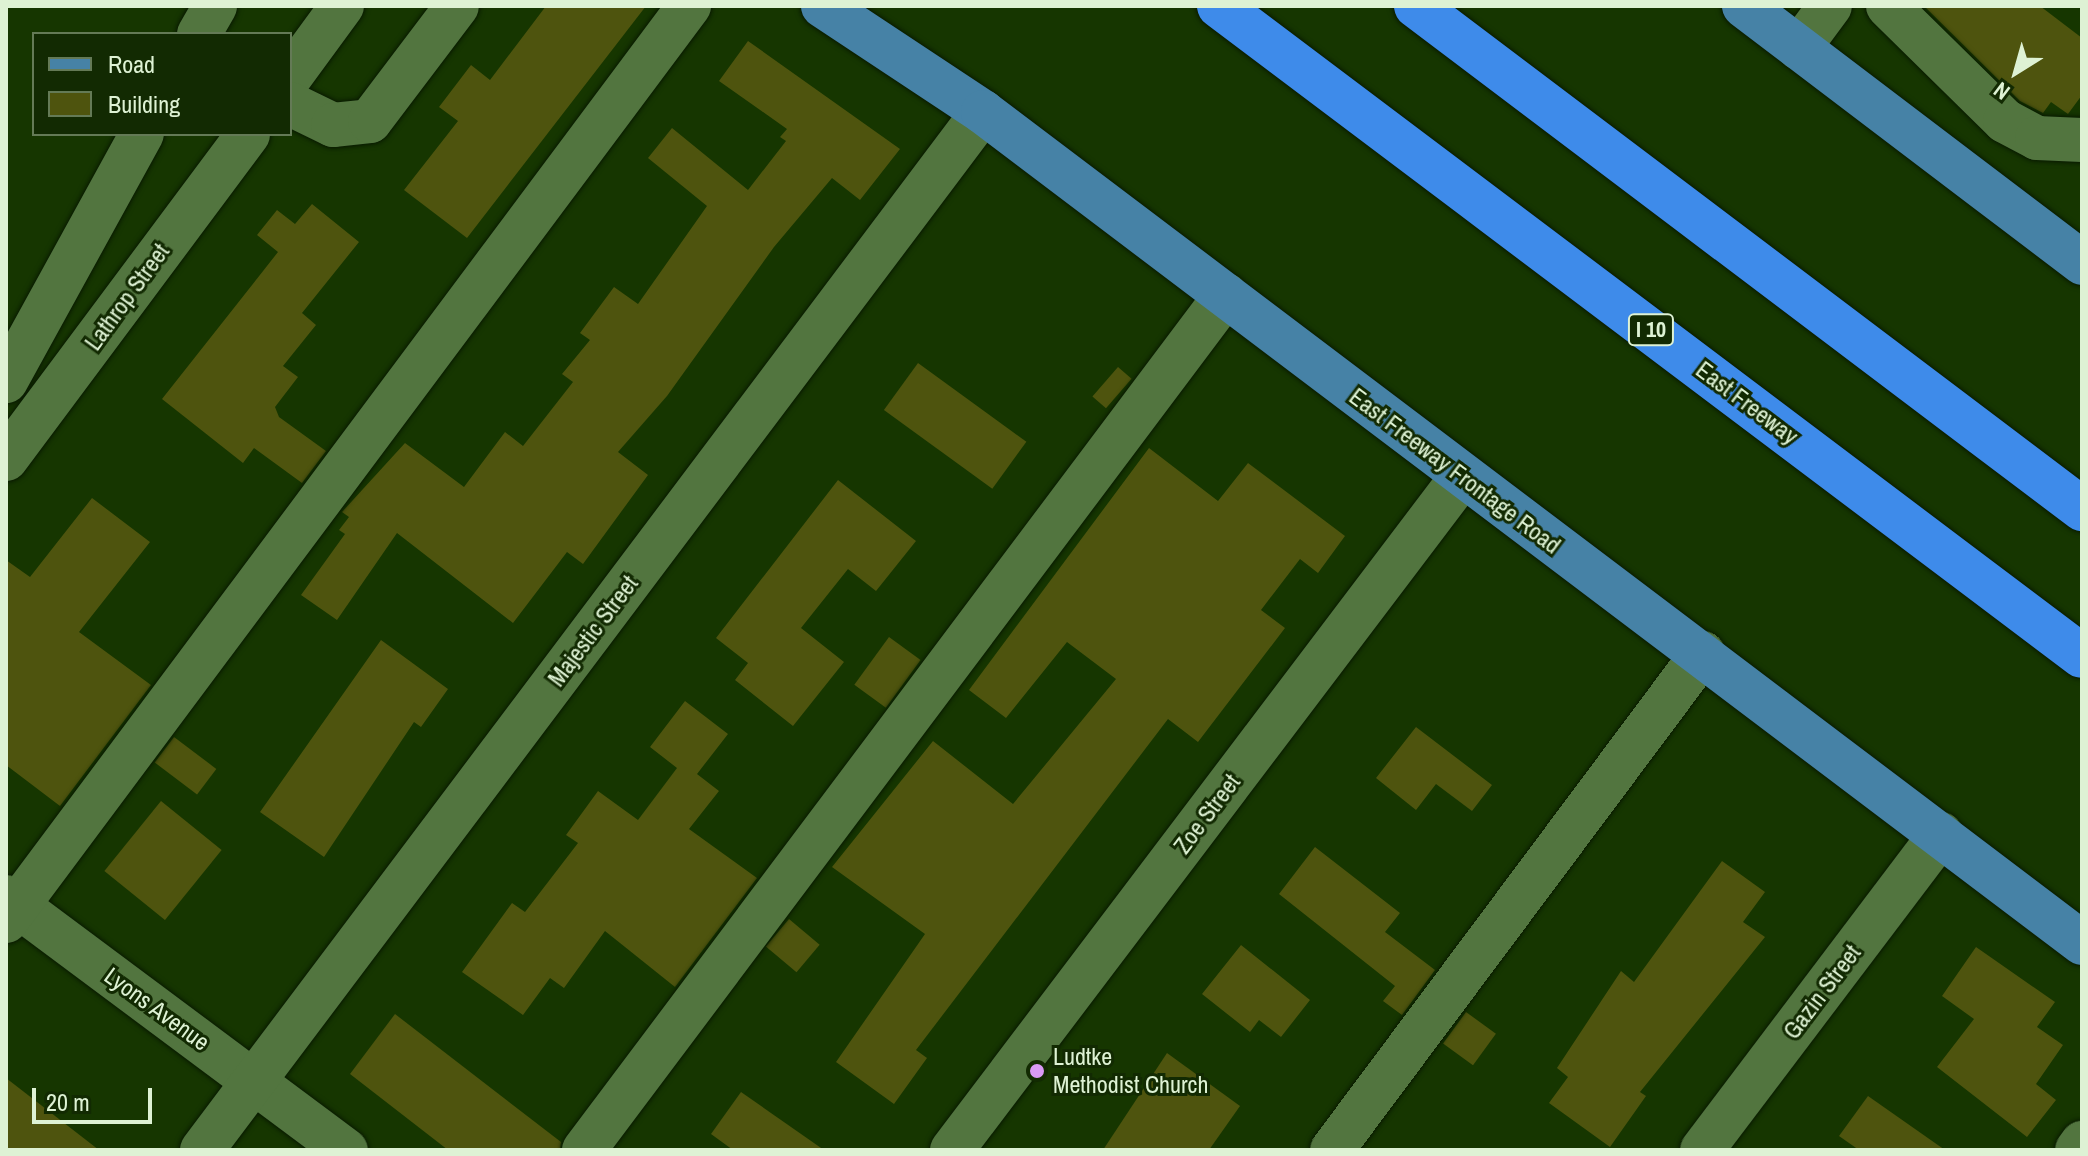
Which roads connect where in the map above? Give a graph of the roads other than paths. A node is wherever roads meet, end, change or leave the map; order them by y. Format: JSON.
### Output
{"nodes":[{"id":1,"x":215,"y":6,"type":"edge"},
{"id":2,"x":342,"y":6,"type":"edge"},
{"id":3,"x":457,"y":6,"type":"edge"},
{"id":4,"x":689,"y":6,"type":"edge"},
{"id":5,"x":823,"y":6,"type":"edge"},
{"id":6,"x":1219,"y":6,"type":"edge"},
{"id":7,"x":1416,"y":6,"type":"edge"},
{"id":8,"x":1744,"y":6,"type":"edge"},
{"id":9,"x":1830,"y":6,"type":"edge"},
{"id":10,"x":1888,"y":6,"type":"edge"},
{"id":11,"x":200,"y":32,"type":"edge"},
{"id":12,"x":1799,"y":48,"type":"junction"},
{"id":13,"x":292,"y":74,"type":"edge"},
{"id":14,"x":292,"y":105,"type":"edge"},
{"id":15,"x":983,"y":112,"type":"junction"},
{"id":16,"x":141,"y":136,"type":"edge"},
{"id":17,"x":247,"y":136,"type":"edge"},
{"id":18,"x":2082,"y":140,"type":"edge"},
{"id":19,"x":2082,"y":263,"type":"edge"},
{"id":20,"x":1226,"y":295,"type":"junction"},
{"id":21,"x":6,"y":382,"type":"edge"},
{"id":22,"x":44,"y":410,"type":"junction"},
{"id":23,"x":6,"y":459,"type":"edge"},
{"id":24,"x":1461,"y":478,"type":"junction"},
{"id":25,"x":2082,"y":509,"type":"edge"},
{"id":26,"x":1703,"y":653,"type":"junction"},
{"id":27,"x":2082,"y":656,"type":"edge"},
{"id":28,"x":1941,"y":834,"type":"junction"},
{"id":29,"x":9,"y":908,"type":"edge"},
{"id":30,"x":2082,"y":943,"type":"edge"},
{"id":31,"x":254,"y":1081,"type":"junction"},
{"id":32,"x":2082,"y":1143,"type":"edge"},
{"id":33,"x":202,"y":1150,"type":"edge"},
{"id":34,"x":346,"y":1150,"type":"edge"},
{"id":35,"x":584,"y":1150,"type":"edge"},
{"id":36,"x":952,"y":1150,"type":"edge"},
{"id":37,"x":1332,"y":1150,"type":"edge"},
{"id":38,"x":1702,"y":1150,"type":"edge"},
{"id":39,"x":2077,"y":1150,"type":"edge"}],
"edges":[{"from":1,"to":11,"type":"street"},
{"from":2,"to":13,"type":"street"},
{"from":3,"to":14,"type":"street"},
{"from":4,"to":29,"type":"street"},
{"from":5,"to":15,"type":"main road","name":"East Freeway Frontage Road"},
{"from":6,"to":27,"type":"highway","name":"East Freeway","number":"I 10"},
{"from":7,"to":25,"type":"highway"},
{"from":8,"to":12,"type":"main road"},
{"from":9,"to":12,"type":"street"},
{"from":10,"to":18,"type":"street"},
{"from":12,"to":19,"type":"main road"},
{"from":15,"to":20,"type":"main road","name":"East Freeway Frontage Road"},
{"from":15,"to":31,"type":"street","name":"Majestic Street"},
{"from":16,"to":21,"type":"street"},
{"from":17,"to":22,"type":"street","name":"Lathrop Street"},
{"from":20,"to":24,"type":"main road","name":"East Freeway Frontage Road"},
{"from":20,"to":35,"type":"street"},
{"from":21,"to":22,"type":"street"},
{"from":22,"to":23,"type":"street","name":"Lathrop Street"},
{"from":24,"to":26,"type":"main road","name":"East Freeway Frontage Road"},
{"from":24,"to":36,"type":"street","name":"Zoe Street"},
{"from":26,"to":28,"type":"main road","name":"East Freeway Frontage Road"},
{"from":26,"to":37,"type":"street"},
{"from":28,"to":30,"type":"main road","name":"East Freeway Frontage Road"},
{"from":28,"to":38,"type":"street","name":"Gazin Street"},
{"from":29,"to":31,"type":"street","name":"Lyons Avenue"},
{"from":31,"to":33,"type":"street","name":"Majestic Street"},
{"from":31,"to":34,"type":"street","name":"Lyons Avenue"},
{"from":32,"to":39,"type":"street"}]}
